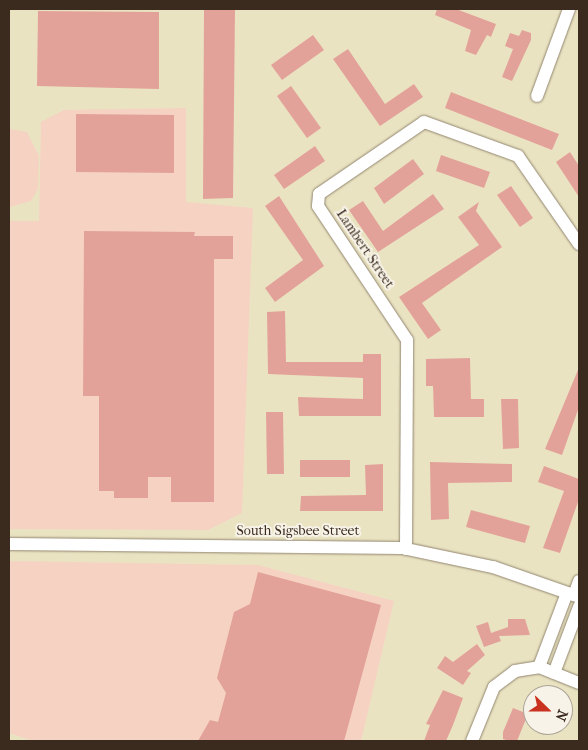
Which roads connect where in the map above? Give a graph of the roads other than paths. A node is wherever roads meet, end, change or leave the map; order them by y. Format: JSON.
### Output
{"nodes":[{"id":1,"x":570,"y":11,"type":"edge"},
{"id":2,"x":537,"y":96,"type":"dead end"},
{"id":3,"x":579,"y":244,"type":"edge"},
{"id":4,"x":9,"y":544,"type":"edge"},
{"id":5,"x":406,"y":549,"type":"junction"},
{"id":6,"x":579,"y":581,"type":"edge"},
{"id":7,"x":575,"y":598,"type":"edge"},
{"id":8,"x":539,"y":668,"type":"junction"},
{"id":9,"x":554,"y":673,"type":"junction"},
{"id":10,"x":579,"y":682,"type":"edge"},
{"id":11,"x":472,"y":741,"type":"edge"}],
"edges":[{"from":1,"to":2,"type":"street"},
{"from":3,"to":5,"type":"street","name":"Lambert Street"},
{"from":4,"to":5,"type":"street","name":"South Sigsbee Street"},
{"from":5,"to":7,"type":"street","name":"South Sigsbee Street"},
{"from":6,"to":7,"type":"street"},
{"from":7,"to":8,"type":"street"},
{"from":7,"to":9,"type":"street"},
{"from":8,"to":9,"type":"street"},
{"from":8,"to":11,"type":"street"},
{"from":9,"to":10,"type":"street"}]}
